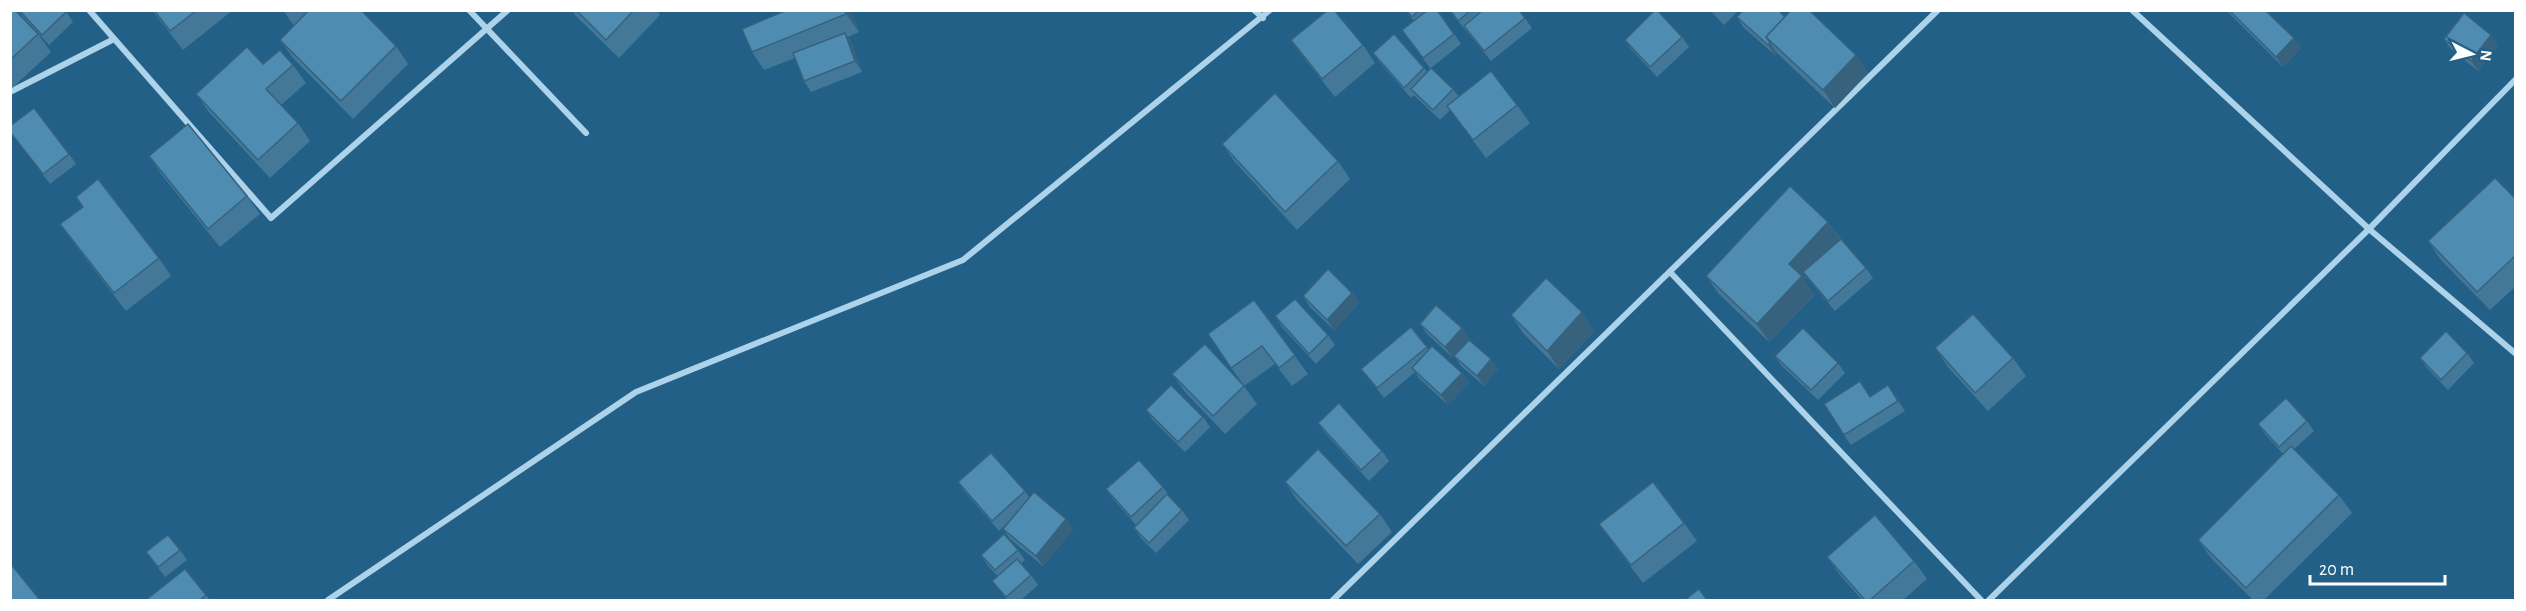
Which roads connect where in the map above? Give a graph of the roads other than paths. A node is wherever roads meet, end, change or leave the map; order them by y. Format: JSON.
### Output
{"nodes":[{"id":1,"x":89,"y":10,"type":"edge"},
{"id":2,"x":469,"y":10,"type":"edge"},
{"id":3,"x":508,"y":10,"type":"edge"},
{"id":4,"x":1254,"y":10,"type":"edge"},
{"id":5,"x":1270,"y":10,"type":"edge"},
{"id":6,"x":1938,"y":10,"type":"edge"},
{"id":7,"x":2132,"y":10,"type":"edge"},
{"id":8,"x":1263,"y":18,"type":"junction"},
{"id":9,"x":484,"y":29,"type":"junction"},
{"id":10,"x":114,"y":39,"type":"junction"},
{"id":11,"x":2516,"y":80,"type":"edge"},
{"id":12,"x":10,"y":92,"type":"edge"},
{"id":13,"x":586,"y":133,"type":"dead end"},
{"id":14,"x":2369,"y":229,"type":"junction"},
{"id":15,"x":1670,"y":272,"type":"junction"},
{"id":16,"x":2516,"y":354,"type":"edge"},
{"id":17,"x":328,"y":600,"type":"edge"},
{"id":18,"x":1334,"y":600,"type":"edge"},
{"id":19,"x":1981,"y":600,"type":"edge"},
{"id":20,"x":1989,"y":600,"type":"edge"}],
"edges":[{"from":1,"to":10,"type":"street"},
{"from":2,"to":9,"type":"street"},
{"from":3,"to":9,"type":"street"},
{"from":4,"to":8,"type":"street"},
{"from":5,"to":8,"type":"street"},
{"from":6,"to":15,"type":"street"},
{"from":7,"to":14,"type":"street"},
{"from":8,"to":17,"type":"street"},
{"from":9,"to":10,"type":"street"},
{"from":9,"to":13,"type":"street"},
{"from":10,"to":12,"type":"street"},
{"from":11,"to":14,"type":"street"},
{"from":14,"to":16,"type":"street"},
{"from":14,"to":20,"type":"street"},
{"from":15,"to":18,"type":"street"},
{"from":15,"to":19,"type":"street"}]}
